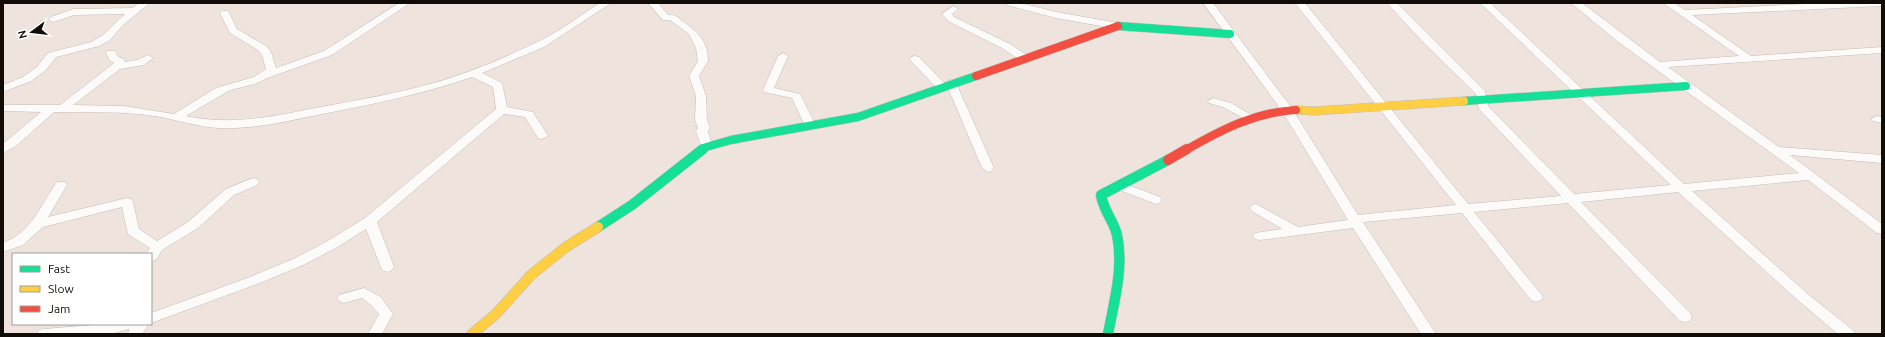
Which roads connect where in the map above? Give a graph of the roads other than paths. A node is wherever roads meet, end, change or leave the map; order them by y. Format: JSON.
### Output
{"nodes":[{"id":1,"x":144,"y":3,"type":"edge"},
{"id":2,"x":405,"y":3,"type":"edge"},
{"id":3,"x":606,"y":3,"type":"edge"},
{"id":4,"x":653,"y":3,"type":"edge"},
{"id":5,"x":1010,"y":3,"type":"edge"},
{"id":6,"x":1209,"y":3,"type":"edge"},
{"id":7,"x":1217,"y":3,"type":"edge"},
{"id":8,"x":1300,"y":3,"type":"edge"},
{"id":9,"x":1392,"y":3,"type":"edge"},
{"id":10,"x":1485,"y":3,"type":"edge"},
{"id":11,"x":1576,"y":3,"type":"edge"},
{"id":12,"x":1668,"y":3,"type":"edge"},
{"id":13,"x":1881,"y":3,"type":"edge"},
{"id":14,"x":953,"y":9,"type":"dead end"},
{"id":15,"x":135,"y":11,"type":"junction"},
{"id":16,"x":225,"y":13,"type":"dead end"},
{"id":17,"x":1683,"y":13,"type":"junction"},
{"id":18,"x":54,"y":19,"type":"dead end"},
{"id":19,"x":1118,"y":26,"type":"junction"},
{"id":20,"x":1230,"y":34,"type":"junction"},
{"id":21,"x":1882,"y":50,"type":"edge"},
{"id":22,"x":111,"y":53,"type":"dead end"},
{"id":23,"x":783,"y":56,"type":"dead end"},
{"id":24,"x":148,"y":58,"type":"dead end"},
{"id":25,"x":915,"y":58,"type":"dead end"},
{"id":26,"x":1024,"y":58,"type":"junction"},
{"id":27,"x":1748,"y":58,"type":"junction"},
{"id":28,"x":1658,"y":65,"type":"junction"},
{"id":29,"x":117,"y":66,"type":"junction"},
{"id":30,"x":473,"y":73,"type":"junction"},
{"id":31,"x":268,"y":74,"type":"junction"},
{"id":32,"x":946,"y":85,"type":"junction"},
{"id":33,"x":1686,"y":86,"type":"junction"},
{"id":34,"x":3,"y":89,"type":"edge"},
{"id":35,"x":1580,"y":93,"type":"junction"},
{"id":36,"x":1482,"y":99,"type":"junction"},
{"id":37,"x":1213,"y":101,"type":"dead end"},
{"id":38,"x":1384,"y":106,"type":"junction"},
{"id":39,"x":3,"y":108,"type":"edge"},
{"id":40,"x":58,"y":108,"type":"junction"},
{"id":41,"x":502,"y":110,"type":"junction"},
{"id":42,"x":1287,"y":110,"type":"junction"},
{"id":43,"x":1249,"y":117,"type":"junction"},
{"id":44,"x":175,"y":118,"type":"junction"},
{"id":45,"x":810,"y":126,"type":"junction"},
{"id":46,"x":542,"y":136,"type":"dead end"},
{"id":47,"x":706,"y":147,"type":"junction"},
{"id":48,"x":3,"y":149,"type":"edge"},
{"id":49,"x":1776,"y":150,"type":"junction"},
{"id":50,"x":1882,"y":160,"type":"edge"},
{"id":51,"x":988,"y":168,"type":"dead end"},
{"id":52,"x":1811,"y":176,"type":"junction"},
{"id":53,"x":253,"y":182,"type":"dead end"},
{"id":54,"x":61,"y":185,"type":"dead end"},
{"id":55,"x":1118,"y":185,"type":"junction"},
{"id":56,"x":1681,"y":188,"type":"junction"},
{"id":57,"x":1573,"y":199,"type":"junction"},
{"id":58,"x":1156,"y":200,"type":"dead end"},
{"id":59,"x":1256,"y":208,"type":"dead end"},
{"id":60,"x":1466,"y":208,"type":"junction"},
{"id":61,"x":370,"y":221,"type":"junction"},
{"id":62,"x":1355,"y":221,"type":"junction"},
{"id":63,"x":38,"y":224,"type":"junction"},
{"id":64,"x":1296,"y":230,"type":"junction"},
{"id":65,"x":1882,"y":230,"type":"edge"},
{"id":66,"x":1260,"y":236,"type":"dead end"},
{"id":67,"x":3,"y":248,"type":"edge"},
{"id":68,"x":154,"y":252,"type":"edge"},
{"id":69,"x":387,"y":267,"type":"dead end"},
{"id":70,"x":1536,"y":297,"type":"dead end"},
{"id":71,"x":344,"y":298,"type":"dead end"},
{"id":72,"x":152,"y":318,"type":"edge"},
{"id":73,"x":1685,"y":318,"type":"dead end"},
{"id":74,"x":125,"y":325,"type":"edge"},
{"id":75,"x":141,"y":325,"type":"edge"},
{"id":76,"x":44,"y":334,"type":"edge"},
{"id":77,"x":135,"y":334,"type":"edge"},
{"id":78,"x":375,"y":334,"type":"edge"},
{"id":79,"x":472,"y":334,"type":"edge"},
{"id":80,"x":1108,"y":334,"type":"edge"},
{"id":81,"x":1429,"y":334,"type":"edge"},
{"id":82,"x":1848,"y":334,"type":"edge"}],
"edges":[{"from":1,"to":15,"type":"street"},
{"from":2,"to":31,"type":"street"},
{"from":3,"to":30,"type":"street"},
{"from":4,"to":47,"type":"street"},
{"from":5,"to":19,"type":"street"},
{"from":6,"to":7,"type":"street"},
{"from":6,"to":20,"type":"street"},
{"from":8,"to":38,"type":"street"},
{"from":9,"to":36,"type":"street"},
{"from":10,"to":35,"type":"street"},
{"from":11,"to":28,"type":"street"},
{"from":12,"to":17,"type":"street"},
{"from":13,"to":17,"type":"street"},
{"from":14,"to":26,"type":"street"},
{"from":15,"to":18,"type":"street"},
{"from":15,"to":34,"type":"street"},
{"from":16,"to":31,"type":"street"},
{"from":17,"to":27,"type":"street"},
{"from":19,"to":20,"type":"street"},
{"from":19,"to":26,"type":"street"},
{"from":20,"to":42,"type":"street"},
{"from":21,"to":27,"type":"street"},
{"from":22,"to":29,"type":"street"},
{"from":23,"to":45,"type":"street"},
{"from":24,"to":29,"type":"street"},
{"from":25,"to":32,"type":"street"},
{"from":26,"to":32,"type":"street"},
{"from":27,"to":28,"type":"street"},
{"from":28,"to":33,"type":"street"},
{"from":29,"to":40,"type":"street"},
{"from":30,"to":41,"type":"street"},
{"from":30,"to":44,"type":"street"},
{"from":31,"to":44,"type":"street"},
{"from":32,"to":45,"type":"street"},
{"from":32,"to":51,"type":"street"},
{"from":33,"to":35,"type":"street"},
{"from":33,"to":49,"type":"street"},
{"from":35,"to":36,"type":"street"},
{"from":35,"to":56,"type":"street"},
{"from":36,"to":38,"type":"street"},
{"from":36,"to":57,"type":"street"},
{"from":37,"to":43,"type":"street"},
{"from":38,"to":42,"type":"street"},
{"from":38,"to":60,"type":"street"},
{"from":39,"to":40,"type":"street"},
{"from":40,"to":44,"type":"street"},
{"from":40,"to":48,"type":"street"},
{"from":41,"to":46,"type":"street"},
{"from":41,"to":61,"type":"street"},
{"from":42,"to":43,"type":"street"},
{"from":42,"to":62,"type":"street"},
{"from":43,"to":55,"type":"street"},
{"from":45,"to":47,"type":"street"},
{"from":47,"to":79,"type":"street"},
{"from":49,"to":50,"type":"street"},
{"from":49,"to":52,"type":"street"},
{"from":52,"to":56,"type":"street"},
{"from":52,"to":65,"type":"street"},
{"from":53,"to":68,"type":"street"},
{"from":54,"to":63,"type":"street"},
{"from":55,"to":58,"type":"street"},
{"from":55,"to":80,"type":"street"},
{"from":56,"to":57,"type":"street"},
{"from":56,"to":82,"type":"street"},
{"from":57,"to":60,"type":"street"},
{"from":57,"to":73,"type":"street"},
{"from":59,"to":64,"type":"street"},
{"from":60,"to":62,"type":"street"},
{"from":60,"to":70,"type":"street"},
{"from":61,"to":69,"type":"street"},
{"from":61,"to":72,"type":"street"},
{"from":62,"to":64,"type":"street"},
{"from":62,"to":81,"type":"street"},
{"from":63,"to":67,"type":"street"},
{"from":63,"to":68,"type":"street"},
{"from":64,"to":66,"type":"street"},
{"from":71,"to":78,"type":"street"},
{"from":74,"to":76,"type":"street"},
{"from":75,"to":77,"type":"street"}]}
